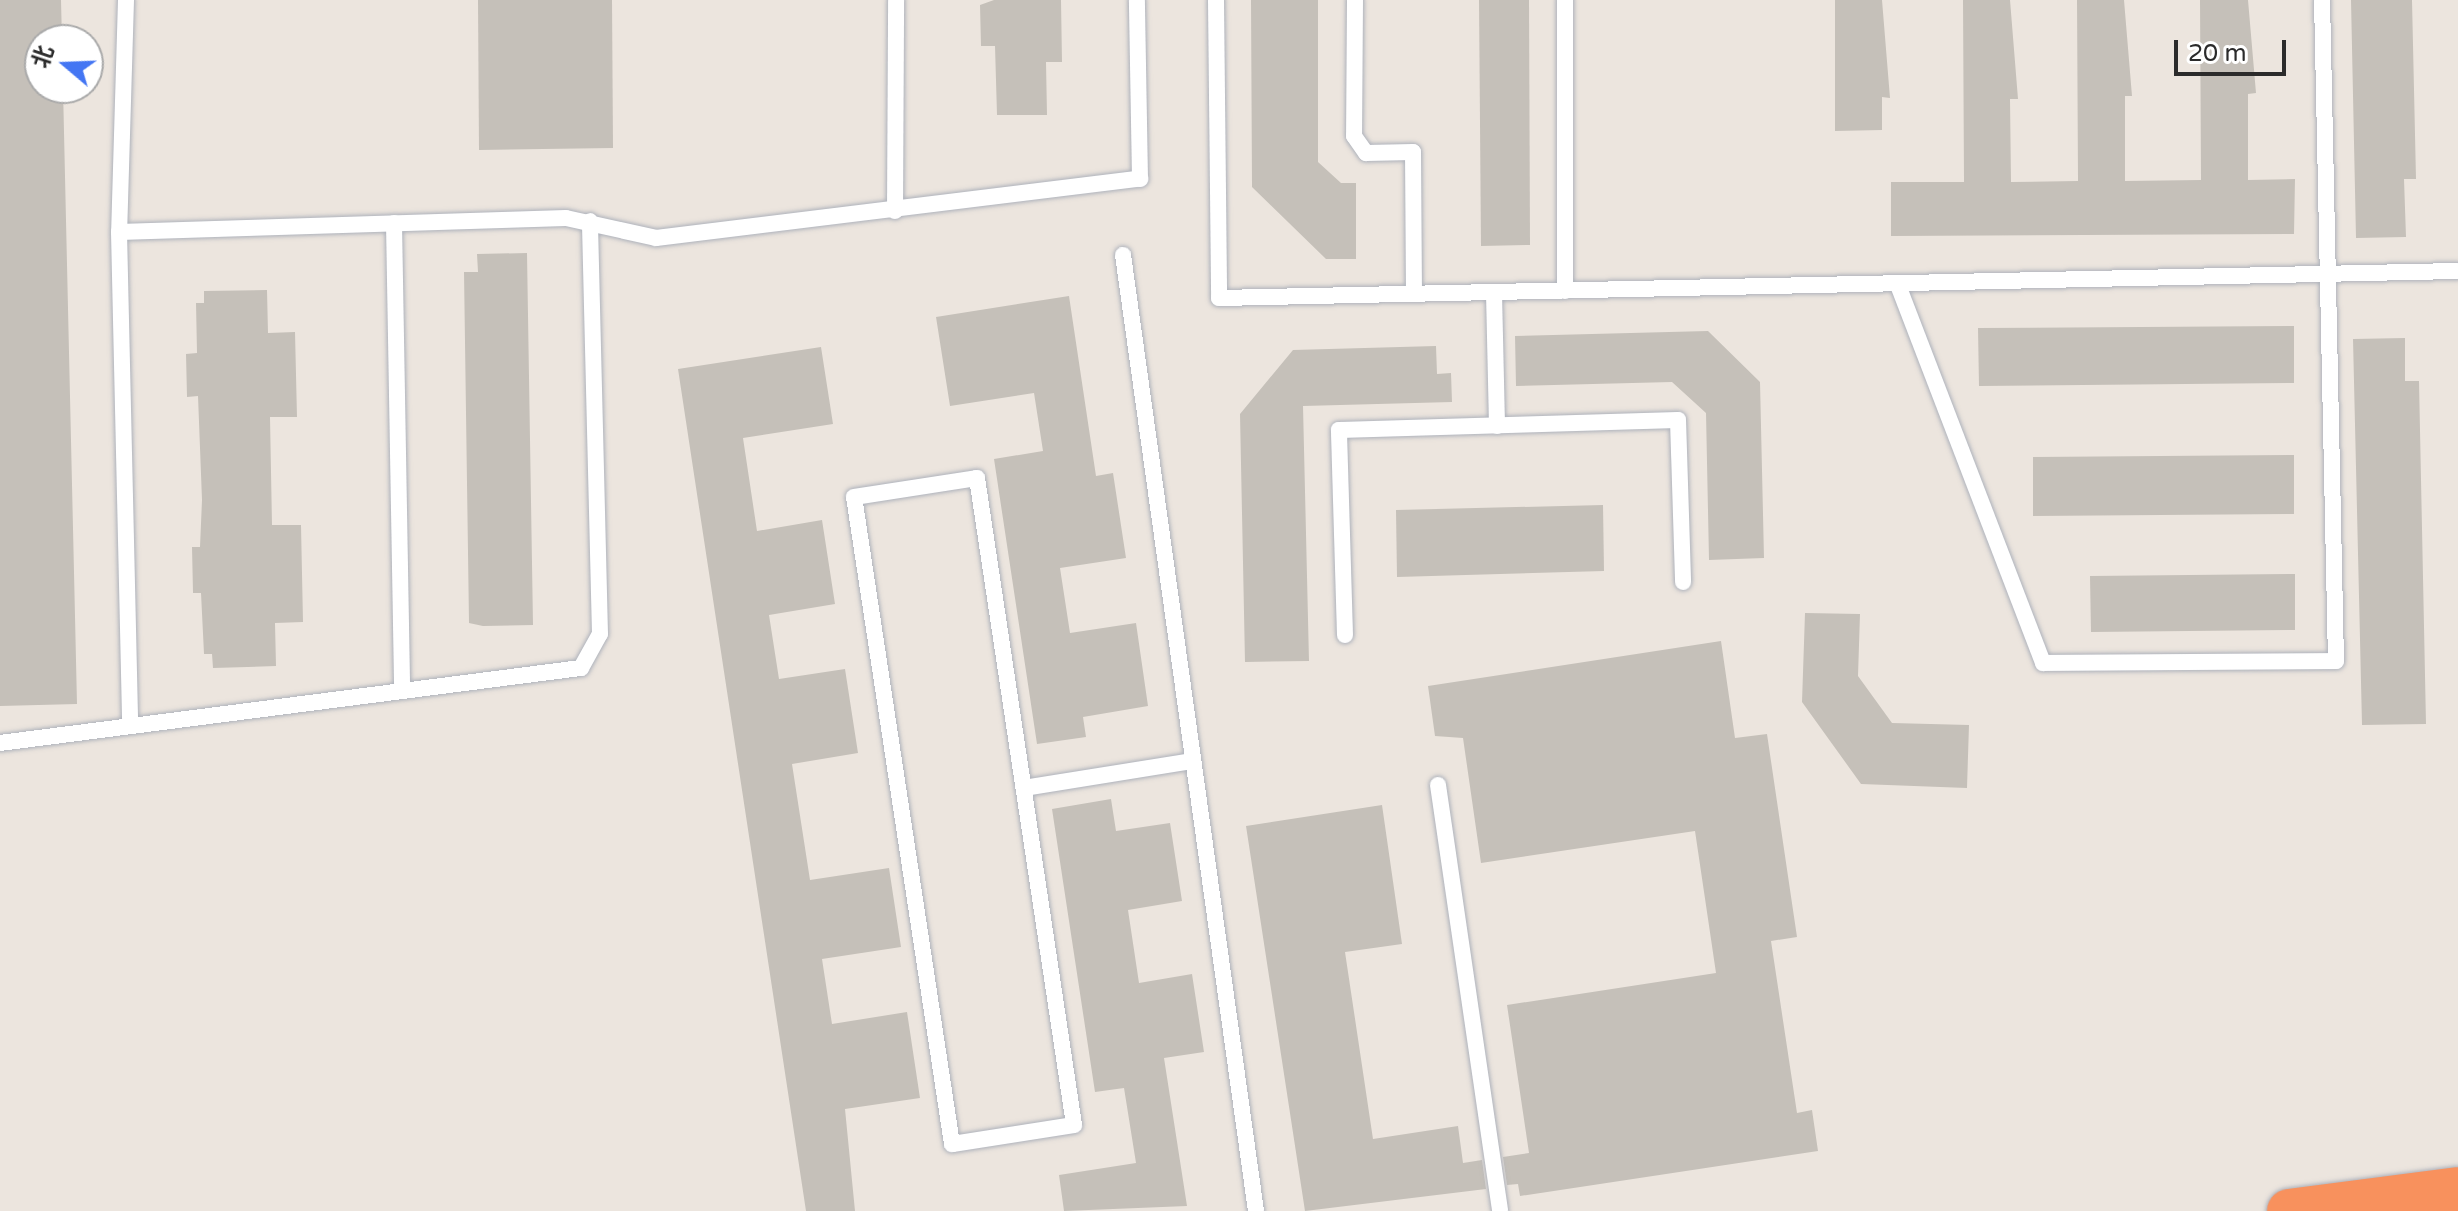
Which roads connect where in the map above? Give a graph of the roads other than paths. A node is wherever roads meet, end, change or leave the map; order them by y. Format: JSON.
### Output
{"nodes":[{"id":1,"x":126,"y":0,"type":"edge"},
{"id":2,"x":896,"y":0,"type":"edge"},
{"id":3,"x":1137,"y":0,"type":"edge"},
{"id":4,"x":1216,"y":0,"type":"edge"},
{"id":5,"x":1355,"y":0,"type":"edge"},
{"id":6,"x":1565,"y":0,"type":"edge"},
{"id":7,"x":2322,"y":0,"type":"edge"},
{"id":8,"x":895,"y":211,"type":"junction"},
{"id":9,"x":590,"y":221,"type":"junction"},
{"id":10,"x":394,"y":223,"type":"junction"},
{"id":11,"x":119,"y":232,"type":"junction"},
{"id":12,"x":1123,"y":255,"type":"dead end"},
{"id":13,"x":2458,"y":271,"type":"edge"},
{"id":14,"x":2328,"y":274,"type":"junction"},
{"id":15,"x":1898,"y":285,"type":"junction"},
{"id":16,"x":1565,"y":291,"type":"junction"},
{"id":17,"x":1494,"y":293,"type":"junction"},
{"id":18,"x":1414,"y":294,"type":"junction"},
{"id":19,"x":1497,"y":426,"type":"junction"},
{"id":20,"x":1683,"y":582,"type":"dead end"},
{"id":21,"x":1345,"y":635,"type":"dead end"},
{"id":22,"x":402,"y":689,"type":"junction"},
{"id":23,"x":130,"y":723,"type":"junction"},
{"id":24,"x":0,"y":743,"type":"edge"},
{"id":25,"x":1193,"y":761,"type":"junction"},
{"id":26,"x":1438,"y":785,"type":"dead end"},
{"id":27,"x":1024,"y":788,"type":"junction"},
{"id":28,"x":2458,"y":1189,"type":"edge"},
{"id":29,"x":1256,"y":1211,"type":"edge"},
{"id":30,"x":1500,"y":1211,"type":"edge"},
{"id":31,"x":2289,"y":1211,"type":"edge"}],
"edges":[{"from":1,"to":11,"type":"lane"},
{"from":2,"to":8,"type":"lane"},
{"from":3,"to":8,"type":"lane"},
{"from":4,"to":18,"type":"lane"},
{"from":5,"to":18,"type":"lane"},
{"from":6,"to":16,"type":"lane"},
{"from":7,"to":14,"type":"lane"},
{"from":8,"to":9,"type":"lane"},
{"from":9,"to":10,"type":"lane"},
{"from":9,"to":22,"type":"lane"},
{"from":10,"to":11,"type":"lane"},
{"from":10,"to":22,"type":"lane"},
{"from":11,"to":23,"type":"lane"},
{"from":12,"to":25,"type":"lane"},
{"from":13,"to":14,"type":"lane"},
{"from":14,"to":15,"type":"lane"},
{"from":14,"to":15,"type":"lane"},
{"from":15,"to":16,"type":"lane"},
{"from":16,"to":17,"type":"lane"},
{"from":17,"to":18,"type":"lane"},
{"from":17,"to":19,"type":"lane"},
{"from":19,"to":20,"type":"lane"},
{"from":19,"to":21,"type":"lane"},
{"from":22,"to":23,"type":"lane"},
{"from":23,"to":24,"type":"lane"},
{"from":25,"to":27,"type":"lane"},
{"from":25,"to":29,"type":"lane"},
{"from":26,"to":30,"type":"lane"},
{"from":27,"to":27,"type":"lane"},
{"from":28,"to":31,"type":"highway"}]}
